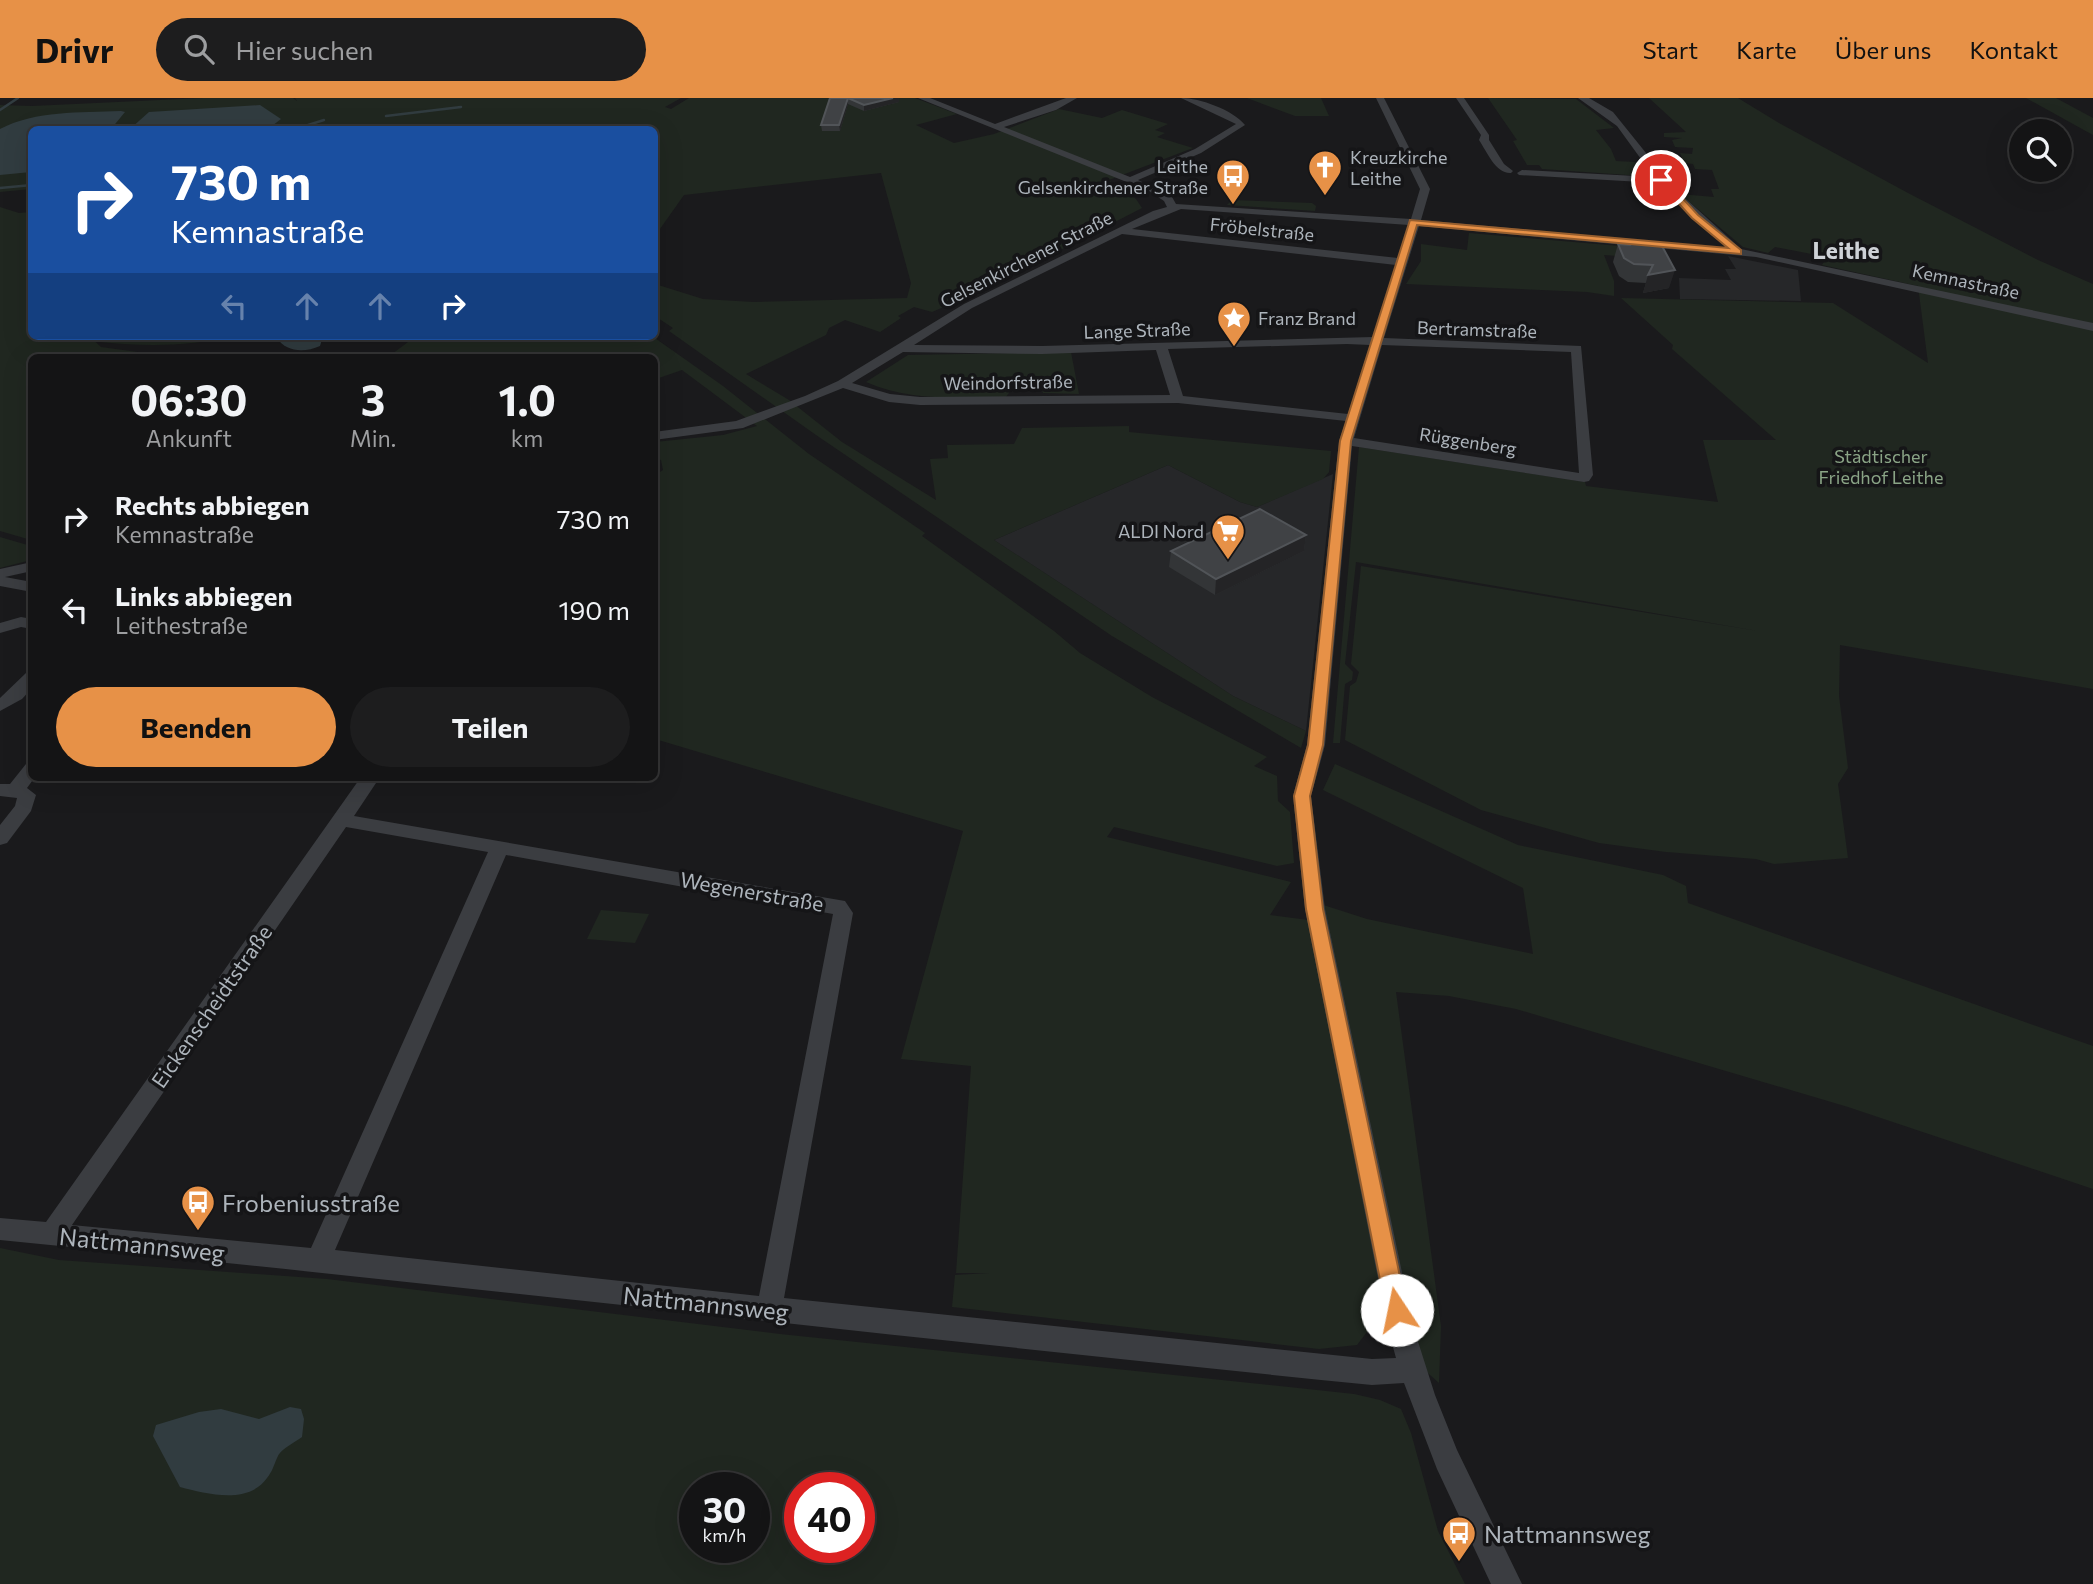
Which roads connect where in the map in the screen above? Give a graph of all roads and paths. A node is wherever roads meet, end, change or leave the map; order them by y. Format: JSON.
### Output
{"nodes":[{"id":1,"x":940,"y":98,"type":"edge"},
{"id":2,"x":1073,"y":98,"type":"edge"},
{"id":3,"x":1185,"y":98,"type":"edge"},
{"id":4,"x":1380,"y":98,"type":"edge"},
{"id":5,"x":1460,"y":98,"type":"edge"},
{"id":6,"x":1582,"y":98,"type":"edge"},
{"id":7,"x":925,"y":99,"type":"edge"},
{"id":8,"x":995,"y":127,"type":"junction"},
{"id":9,"x":1522,"y":173,"type":"joint"},
{"id":10,"x":1130,"y":180,"type":"junction"},
{"id":11,"x":1661,"y":180,"type":"junction"},
{"id":12,"x":1152,"y":189,"type":"junction"},
{"id":13,"x":1187,"y":206,"type":"junction"},
{"id":14,"x":1172,"y":207,"type":"junction"},
{"id":15,"x":1413,"y":222,"type":"junction"},
{"id":16,"x":1119,"y":231,"type":"junction"},
{"id":17,"x":1738,"y":252,"type":"junction"},
{"id":18,"x":1401,"y":262,"type":"junction"},
{"id":19,"x":2093,"y":327,"type":"edge"},
{"id":20,"x":1375,"y":343,"type":"junction"},
{"id":21,"x":1161,"y":346,"type":"junction"},
{"id":22,"x":900,"y":348,"type":"junction"},
{"id":23,"x":842,"y":384,"type":"junction"},
{"id":24,"x":1178,"y":399,"type":"junction"},
{"id":25,"x":1352,"y":418,"type":"junction"},
{"id":26,"x":658,"y":435,"type":"edge"},
{"id":27,"x":1346,"y":441,"type":"junction"},
{"id":28,"x":1584,"y":478,"type":"joint"},
{"id":29,"x":28,"y":567,"type":"edge"},
{"id":30,"x":0,"y":574,"type":"edge"},
{"id":31,"x":0,"y":581,"type":"edge"},
{"id":32,"x":28,"y":586,"type":"edge"},
{"id":33,"x":28,"y":623,"type":"edge"},
{"id":34,"x":0,"y":628,"type":"edge"},
{"id":35,"x":28,"y":682,"type":"edge"},
{"id":36,"x":0,"y":706,"type":"edge"},
{"id":37,"x":28,"y":772,"type":"edge"},
{"id":38,"x":368,"y":781,"type":"edge"},
{"id":39,"x":7,"y":790,"type":"edge"},
{"id":40,"x":341,"y":820,"type":"junction"},
{"id":41,"x":0,"y":838,"type":"edge"},
{"id":42,"x":500,"y":846,"type":"junction"},
{"id":43,"x":0,"y":1229,"type":"edge"},
{"id":44,"x":51,"y":1236,"type":"junction"},
{"id":45,"x":318,"y":1260,"type":"junction"},
{"id":46,"x":769,"y":1310,"type":"junction"},
{"id":47,"x":1412,"y":1370,"type":"junction"},
{"id":48,"x":1507,"y":1584,"type":"edge"}],
"edges":[{"from":1,"to":7,"type":"street"},
{"from":2,"to":8,"type":"street"},
{"from":3,"to":10,"type":"street"},
{"from":4,"to":15,"type":"street"},
{"from":5,"to":9,"type":"street"},
{"from":6,"to":11,"type":"street"},
{"from":7,"to":8,"type":"street"},
{"from":8,"to":10,"type":"street"},
{"from":9,"to":11,"type":"street"},
{"from":10,"to":12,"type":"street"},
{"from":11,"to":17,"type":"street"},
{"from":12,"to":13,"type":"street"},
{"from":12,"to":14,"type":"street"},
{"from":13,"to":14,"type":"street","name":"Gelsenkirchener Straße"},
{"from":13,"to":15,"type":"street","name":"Gelsenkirchener Straße"},
{"from":14,"to":16,"type":"street","name":"Gelsenkirchener Straße"},
{"from":15,"to":17,"type":"street","name":"Kemnastraße"},
{"from":15,"to":18,"type":"street"},
{"from":16,"to":18,"type":"street","name":"Fröbelstraße"},
{"from":16,"to":22,"type":"street","name":"Gelsenkirchener Straße"},
{"from":17,"to":19,"type":"street","name":"Kemnastraße"},
{"from":18,"to":20,"type":"street"},
{"from":20,"to":21,"type":"street","name":"Lange Straße"},
{"from":20,"to":25,"type":"street"},
{"from":20,"to":28,"type":"street","name":"Bertramstraße"},
{"from":21,"to":22,"type":"street","name":"Lange Straße"},
{"from":21,"to":24,"type":"street"},
{"from":22,"to":23,"type":"street","name":"Gelsenkirchener Straße"},
{"from":23,"to":24,"type":"street","name":"Weindorfstraße"},
{"from":23,"to":26,"type":"street","name":"Gelsenkirchener Straße"},
{"from":24,"to":25,"type":"street","name":"Weindorfstraße"},
{"from":25,"to":27,"type":"street"},
{"from":27,"to":28,"type":"street","name":"Rüggenberg"},
{"from":27,"to":47,"type":"street"},
{"from":29,"to":30,"type":"street"},
{"from":31,"to":32,"type":"street"},
{"from":33,"to":34,"type":"street"},
{"from":35,"to":36,"type":"street"},
{"from":37,"to":39,"type":"street"},
{"from":38,"to":40,"type":"street","name":"Eickenscheidtstraße"},
{"from":39,"to":41,"type":"street"},
{"from":40,"to":42,"type":"street","name":"Wegenerstraße"},
{"from":40,"to":44,"type":"street","name":"Eickenscheidtstraße"},
{"from":42,"to":45,"type":"street"},
{"from":42,"to":46,"type":"street","name":"Wegenerstraße"},
{"from":43,"to":44,"type":"street","name":"Nattmannsweg"},
{"from":44,"to":45,"type":"street","name":"Nattmannsweg"},
{"from":45,"to":46,"type":"street","name":"Nattmannsweg"},
{"from":46,"to":47,"type":"street","name":"Nattmannsweg"},
{"from":47,"to":48,"type":"street"}]}
